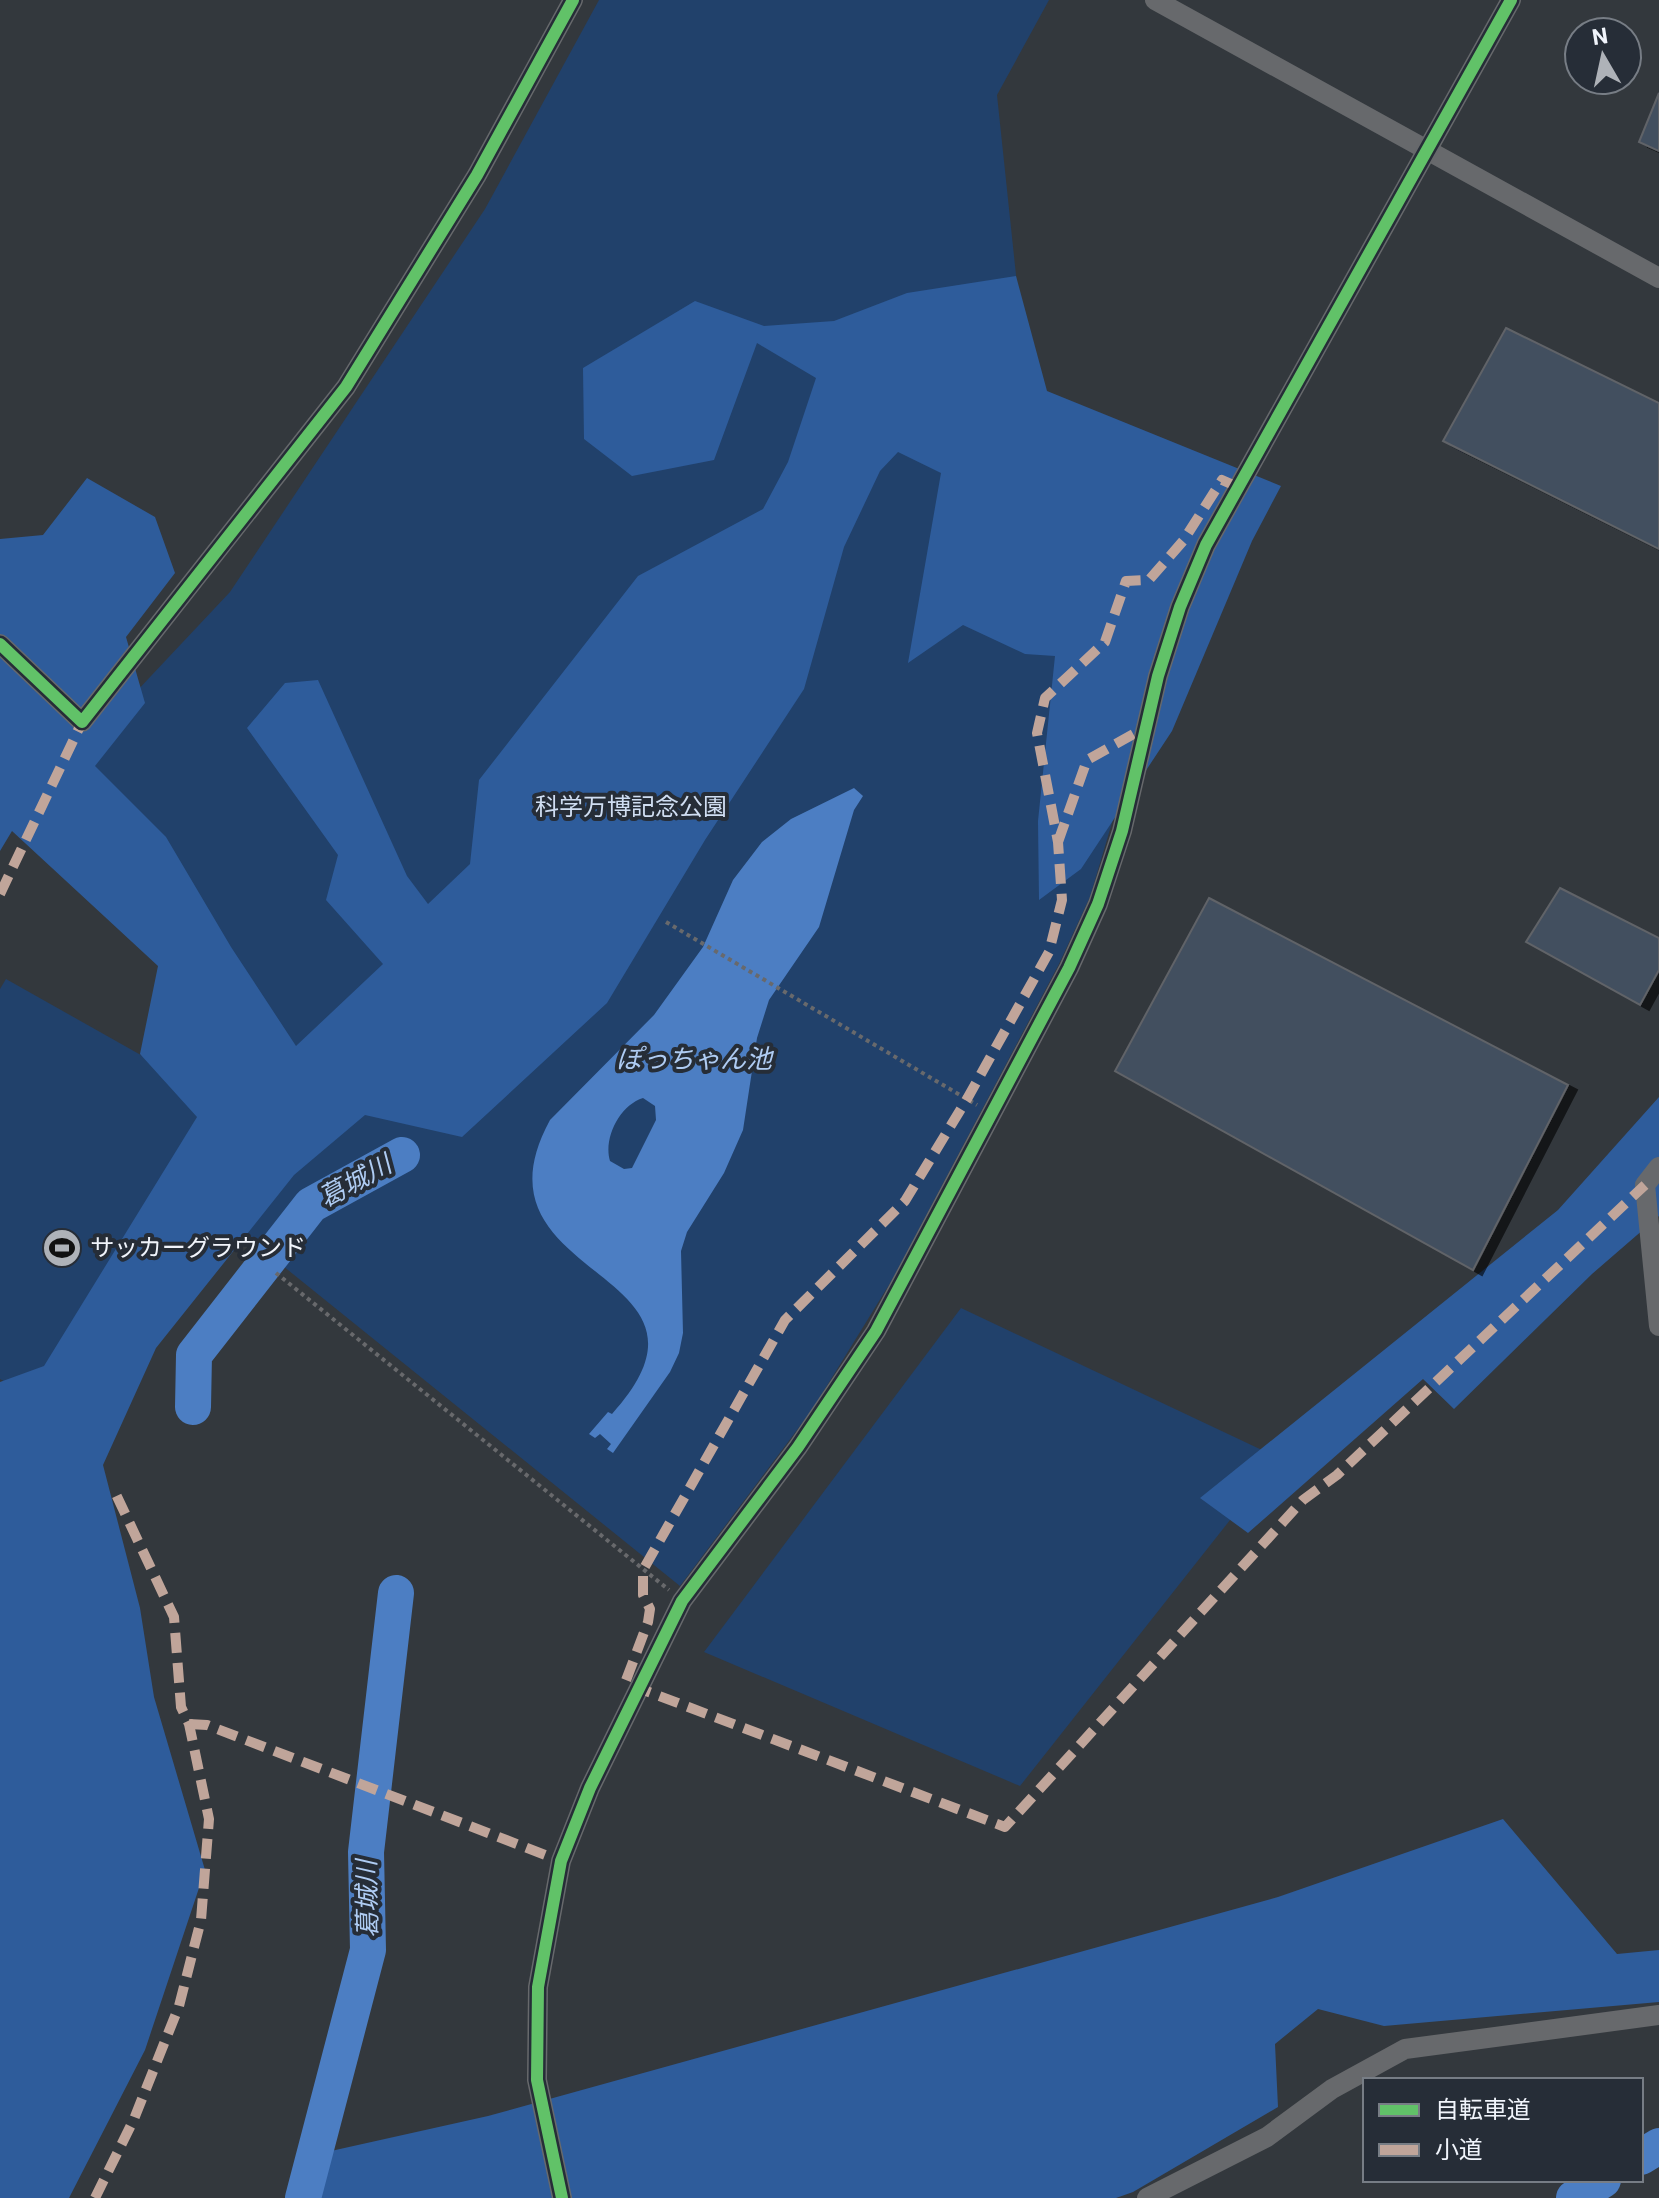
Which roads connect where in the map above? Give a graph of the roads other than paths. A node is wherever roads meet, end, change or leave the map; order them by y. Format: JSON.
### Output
{"nodes":[{"id":1,"x":573,"y":0,"type":"edge"},
{"id":2,"x":1155,"y":0,"type":"edge"},
{"id":3,"x":1511,"y":0,"type":"edge"},
{"id":4,"x":1429,"y":151,"type":"junction"},
{"id":5,"x":1659,"y":278,"type":"edge"},
{"id":6,"x":0,"y":644,"type":"edge"},
{"id":7,"x":1659,"y":1167,"type":"edge"},
{"id":8,"x":1659,"y":1326,"type":"edge"},
{"id":9,"x":1659,"y":2015,"type":"edge"},
{"id":10,"x":562,"y":2198,"type":"edge"},
{"id":11,"x":1147,"y":2198,"type":"edge"}],
"edges":[{"from":1,"to":6,"type":"street"},
{"from":2,"to":4,"type":"street"},
{"from":3,"to":4,"type":"street"},
{"from":4,"to":5,"type":"street"},
{"from":4,"to":10,"type":"street"},
{"from":7,"to":8,"type":"street"},
{"from":9,"to":11,"type":"street"}]}
